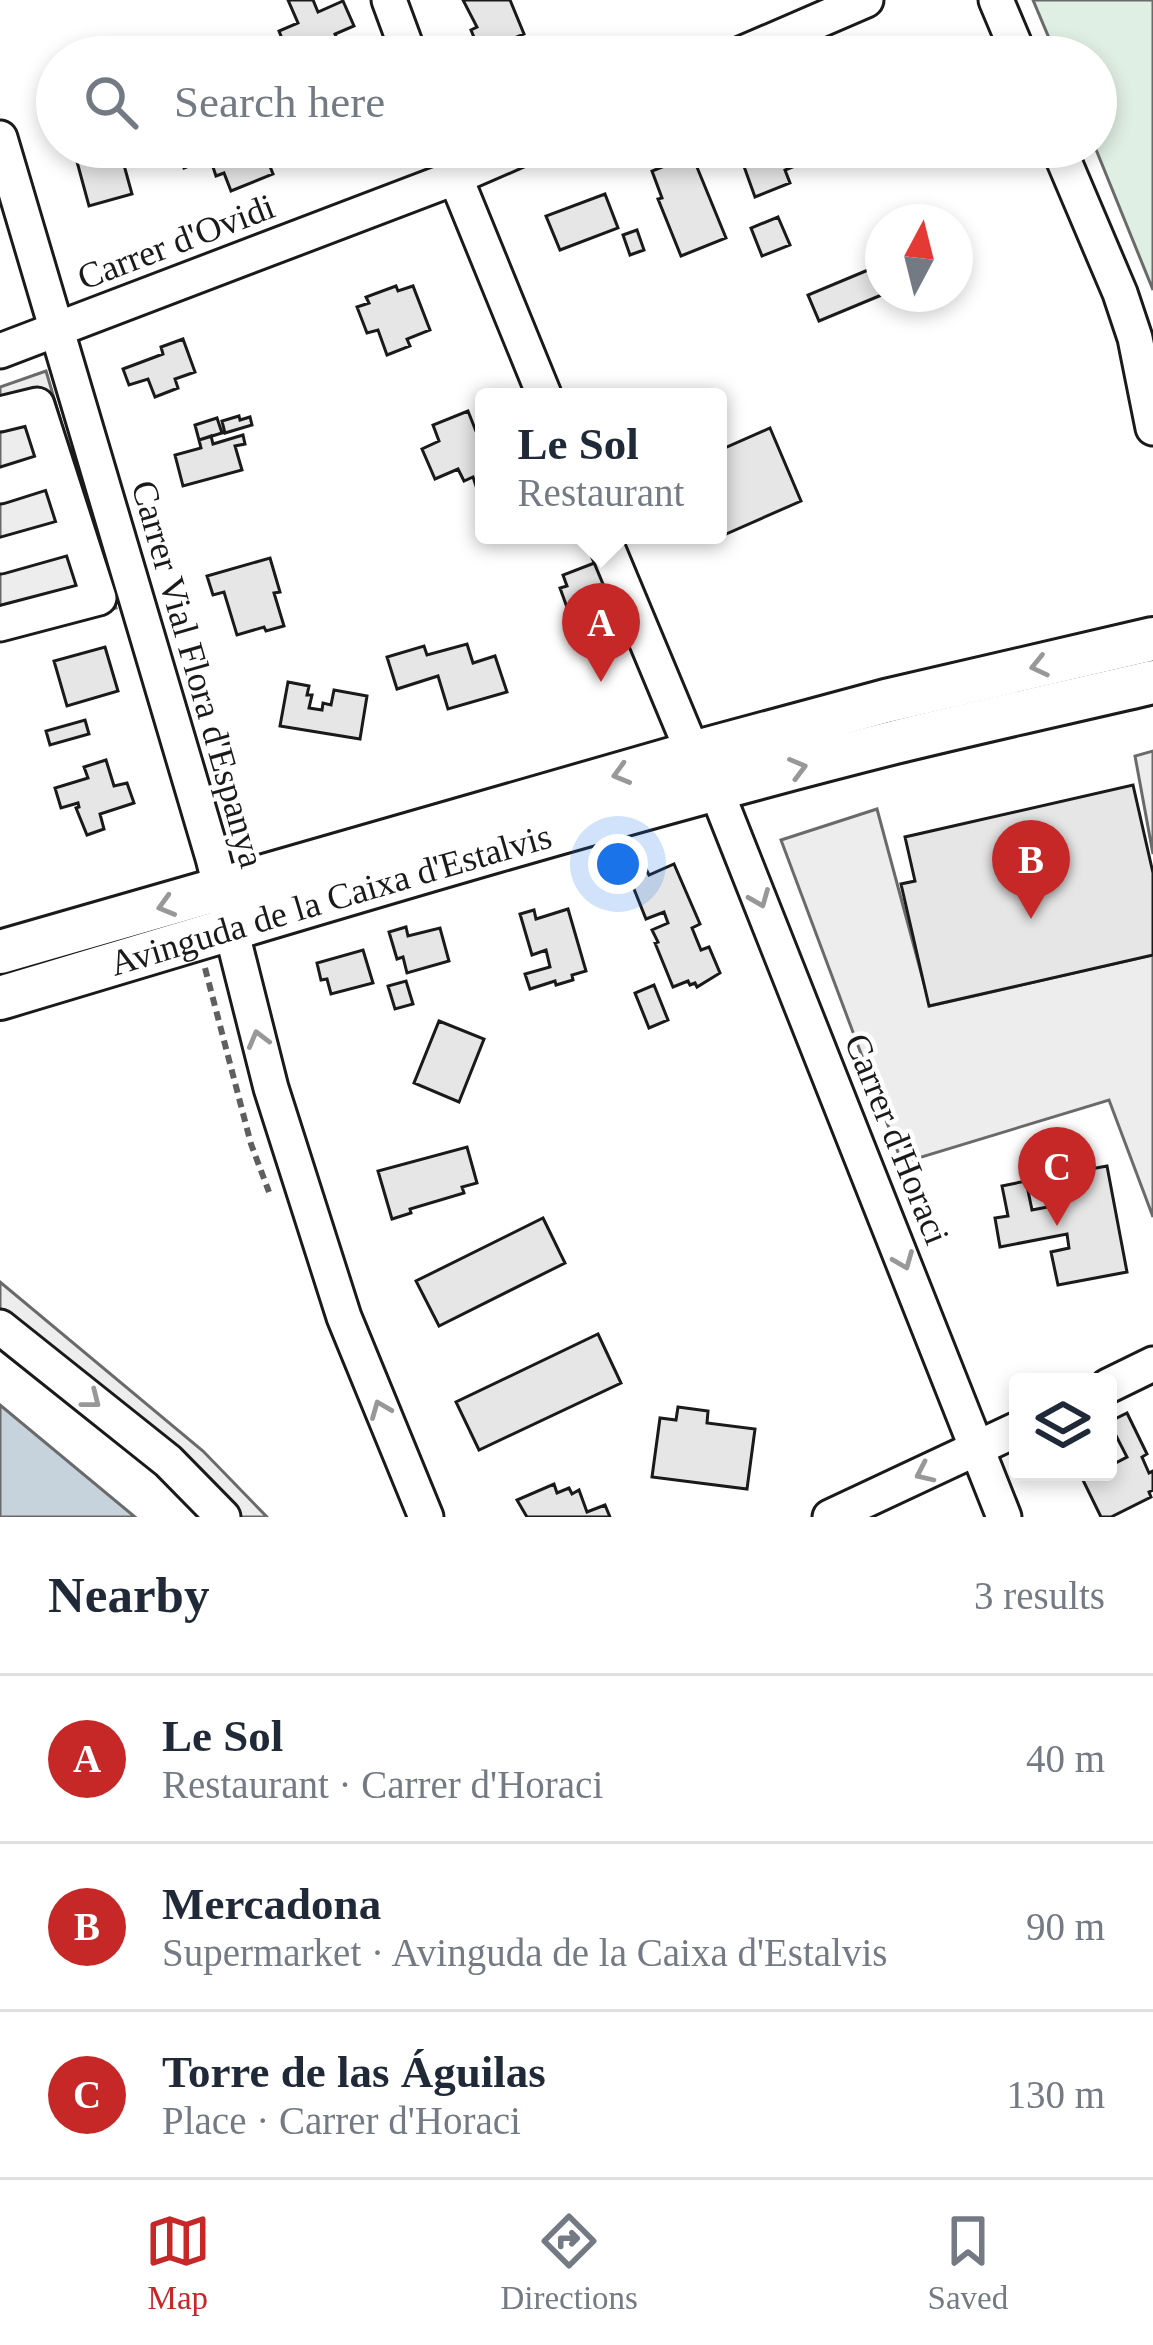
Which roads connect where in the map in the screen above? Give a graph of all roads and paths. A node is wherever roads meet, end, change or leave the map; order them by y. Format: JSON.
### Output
{"nodes":[{"id":1,"x":389,"y":0,"type":"edge"},
{"id":2,"x":866,"y":0,"type":"edge"},
{"id":3,"x":996,"y":0,"type":"edge"},
{"id":4,"x":402,"y":36,"type":"edge"},
{"id":5,"x":783,"y":36,"type":"edge"},
{"id":6,"x":1011,"y":36,"type":"edge"},
{"id":7,"x":0,"y":138,"type":"edge"},
{"id":8,"x":435,"y":168,"type":"edge"},
{"id":9,"x":451,"y":168,"type":"edge"},
{"id":10,"x":1067,"y":168,"type":"edge"},
{"id":11,"x":56,"y":329,"type":"junction"},
{"id":12,"x":0,"y":351,"type":"edge"},
{"id":13,"x":541,"y":388,"type":"edge"},
{"id":14,"x":0,"y":414,"type":"edge"},
{"id":15,"x":1153,"y":428,"type":"edge"},
{"id":16,"x":57,"y":468,"type":"junction"},
{"id":17,"x":0,"y":486,"type":"edge"},
{"id":18,"x":78,"y":534,"type":"junction"},
{"id":19,"x":606,"y":544,"type":"edge"},
{"id":20,"x":0,"y":556,"type":"edge"},
{"id":21,"x":0,"y":624,"type":"edge"},
{"id":22,"x":1153,"y":639,"type":"edge"},
{"id":23,"x":1153,"y":682,"type":"edge"},
{"id":24,"x":693,"y":753,"type":"junction"},
{"id":25,"x":716,"y":790,"type":"junction"},
{"id":26,"x":225,"y":909,"type":"junction"},
{"id":27,"x":0,"y":952,"type":"edge"},
{"id":28,"x":0,"y":998,"type":"edge"},
{"id":29,"x":0,"y":1328,"type":"edge"},
{"id":30,"x":1153,"y":1364,"type":"edge"},
{"id":31,"x":1117,"y":1382,"type":"edge"},
{"id":32,"x":1009,"y":1433,"type":"edge"},
{"id":33,"x":978,"y":1448,"type":"junction"},
{"id":34,"x":223,"y":1517,"type":"edge"},
{"id":35,"x":427,"y":1517,"type":"edge"},
{"id":36,"x":830,"y":1517,"type":"edge"},
{"id":37,"x":1004,"y":1517,"type":"edge"}],
"edges":[{"from":1,"to":4,"type":"street"},
{"from":2,"to":5,"type":"street"},
{"from":3,"to":6,"type":"street"},
{"from":7,"to":11,"type":"street","name":"Carrer Vial Flora d'Espanya"},
{"from":8,"to":11,"type":"street","name":"Carrer d'Ovidi"},
{"from":9,"to":13,"type":"street"},
{"from":10,"to":15,"type":"street"},
{"from":11,"to":12,"type":"street"},
{"from":11,"to":26,"type":"street","name":"Carrer Vial Flora d'Espanya"},
{"from":14,"to":16,"type":"street"},
{"from":16,"to":17,"type":"street"},
{"from":16,"to":18,"type":"street"},
{"from":18,"to":20,"type":"street"},
{"from":18,"to":21,"type":"street"},
{"from":19,"to":24,"type":"street"},
{"from":22,"to":24,"type":"main road","name":"Avinguda de la Caixa d'Estalvis","one_way":true},
{"from":25,"to":23,"type":"main road","name":"Avinguda de la Caixa d'Estalvis","one_way":true},
{"from":24,"to":26,"type":"main road","name":"Avinguda de la Caixa d'Estalvis","one_way":true},
{"from":25,"to":26,"type":"main road","name":"Avinguda de la Caixa d'Estalvis"},
{"from":25,"to":33,"type":"street","name":"Carrer d'Horaci","one_way":true},
{"from":26,"to":27,"type":"main road","name":"Avinguda de la Caixa d'Estalvis","one_way":true},
{"from":26,"to":28,"type":"main road","name":"Avinguda de la Caixa d'Estalvis"},
{"from":35,"to":26,"type":"street","name":"Carrer Vial Flora d'Espanya","one_way":true},
{"from":29,"to":34,"type":"street","one_way":true},
{"from":30,"to":31,"type":"street"},
{"from":32,"to":33,"type":"street"},
{"from":33,"to":36,"type":"street","one_way":true},
{"from":33,"to":37,"type":"street","name":"Carrer d'Horaci"}]}
